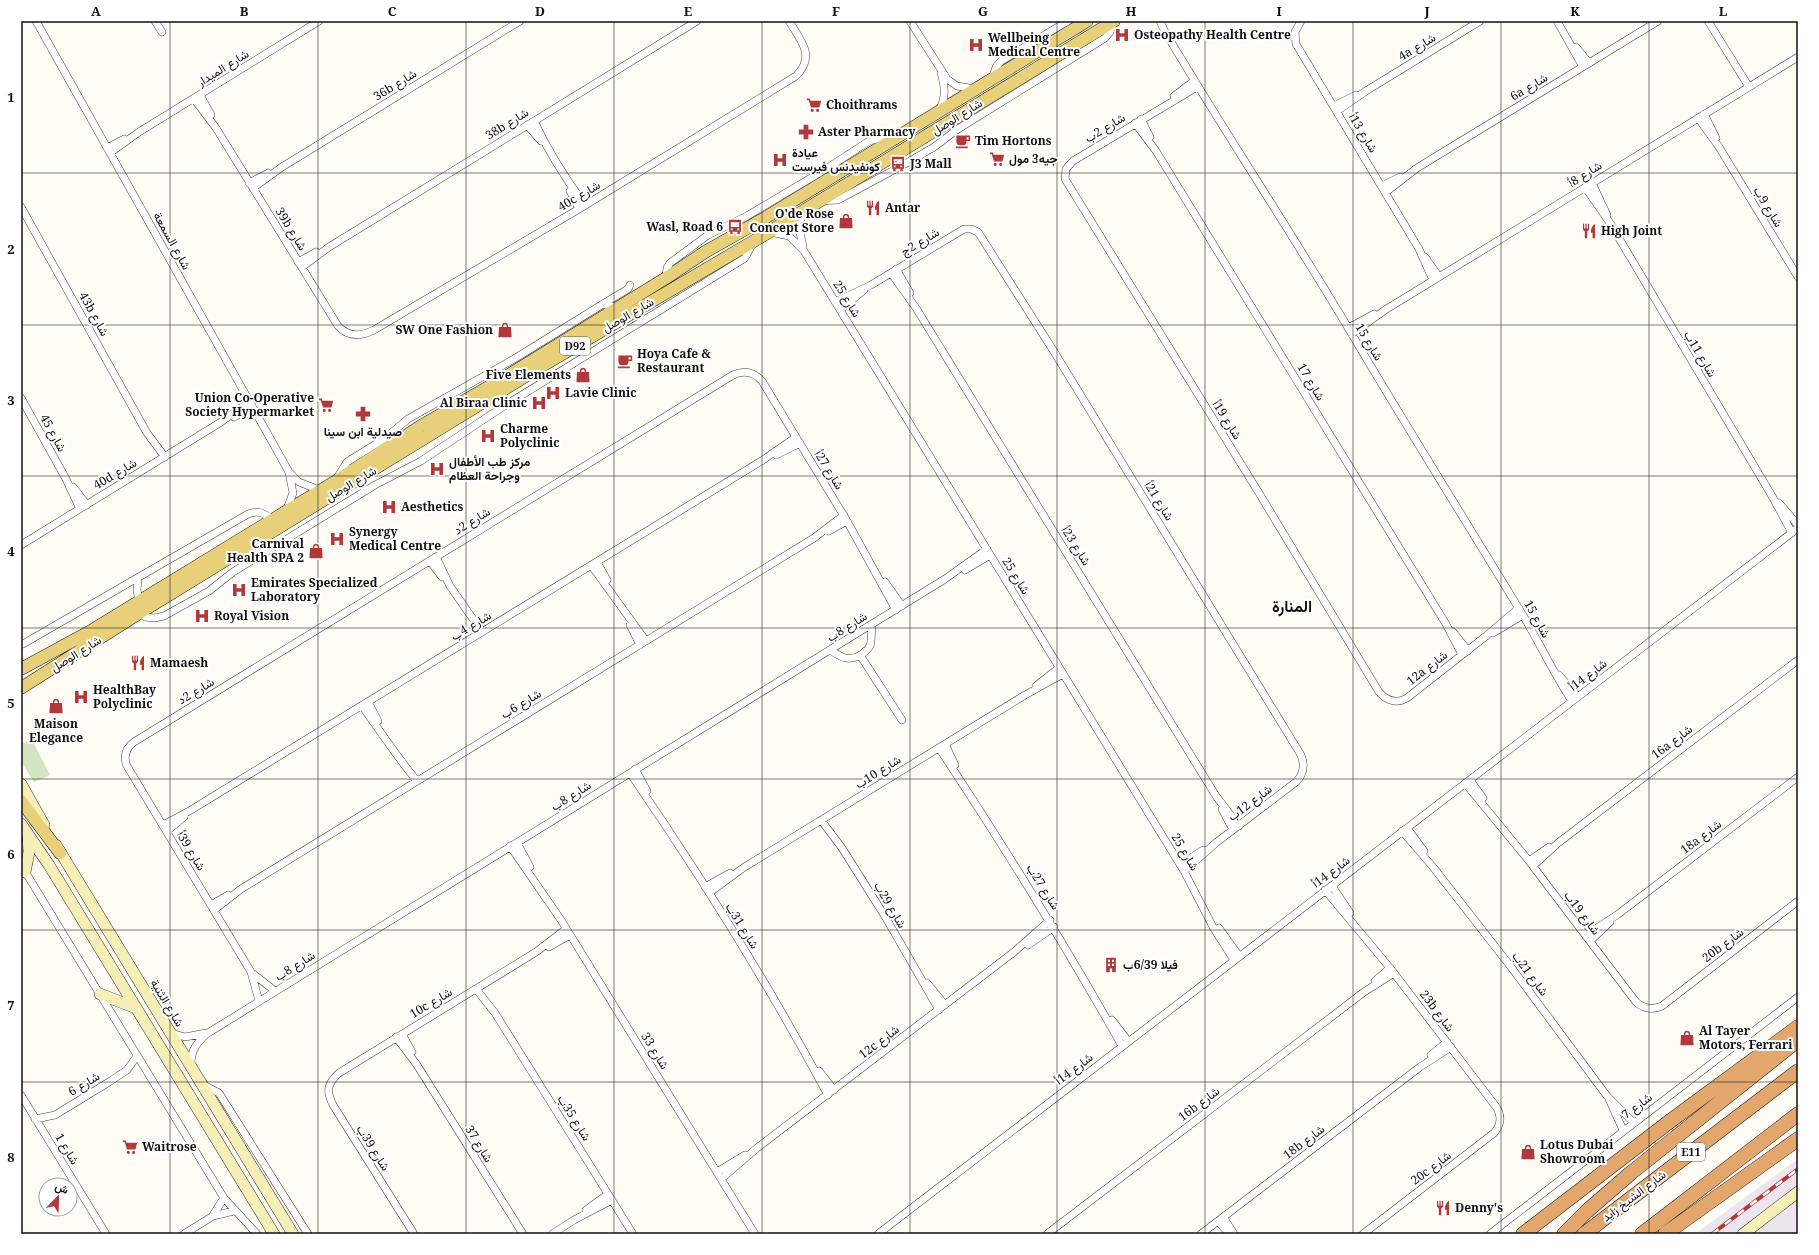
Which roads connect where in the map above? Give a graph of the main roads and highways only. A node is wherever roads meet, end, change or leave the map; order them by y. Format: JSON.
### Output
{"nodes":[{"id":1,"x":1087,"y":21,"type":"edge"},
{"id":2,"x":1114,"y":21,"type":"edge"},
{"id":3,"x":140,"y":606,"type":"junction"},
{"id":4,"x":89,"y":632,"type":"junction"},
{"id":5,"x":43,"y":656,"type":"junction"},
{"id":6,"x":21,"y":661,"type":"edge"},
{"id":7,"x":21,"y":669,"type":"edge"},
{"id":8,"x":40,"y":677,"type":"junction"},
{"id":9,"x":21,"y":680,"type":"edge"},
{"id":10,"x":21,"y":688,"type":"edge"},
{"id":11,"x":21,"y":694,"type":"edge"},
{"id":12,"x":21,"y":784,"type":"edge"},
{"id":13,"x":21,"y":801,"type":"edge"},
{"id":14,"x":21,"y":824,"type":"edge"},
{"id":15,"x":28,"y":836,"type":"junction"},
{"id":16,"x":60,"y":853,"type":"junction"},
{"id":17,"x":23,"y":868,"type":"edge"},
{"id":18,"x":100,"y":994,"type":"road end"},
{"id":19,"x":136,"y":1008,"type":"junction"},
{"id":20,"x":1798,"y":1027,"type":"edge"},
{"id":21,"x":1798,"y":1040,"type":"edge"},
{"id":22,"x":1798,"y":1071,"type":"edge"},
{"id":23,"x":201,"y":1112,"type":"junction"},
{"id":24,"x":1798,"y":1114,"type":"edge"},
{"id":25,"x":234,"y":1138,"type":"junction"},
{"id":26,"x":1798,"y":1139,"type":"edge"},
{"id":27,"x":1798,"y":1192,"type":"edge"},
{"id":28,"x":274,"y":1234,"type":"edge"},
{"id":29,"x":293,"y":1234,"type":"edge"},
{"id":30,"x":1523,"y":1234,"type":"edge"},
{"id":31,"x":1564,"y":1234,"type":"edge"},
{"id":32,"x":1584,"y":1234,"type":"edge"},
{"id":33,"x":1642,"y":1234,"type":"edge"},
{"id":34,"x":1665,"y":1234,"type":"edge"},
{"id":35,"x":1743,"y":1234,"type":"edge"}],
"edges":[{"from":1,"to":3,"type":"main road","name":"شارع الوصل","number":"D92"},
{"from":2,"to":3,"type":"main road","name":"شارع الوصل","number":"D92"},
{"from":3,"to":4,"type":"main road","name":"شارع الوصل","number":"D92"},
{"from":3,"to":8,"type":"main road","name":"شارع الوصل","number":"D92"},
{"from":4,"to":5,"type":"main road","name":"شارع الوصل","number":"D92"},
{"from":4,"to":9,"type":"main road"},
{"from":5,"to":6,"type":"main road"},
{"from":5,"to":7,"type":"main road","name":"شارع الوصل","number":"D92"},
{"from":8,"to":10,"type":"main road","name":"شارع الوصل","number":"D92"},
{"from":8,"to":11,"type":"main road"},
{"from":12,"to":16,"type":"main road","name":"شارع الثنية"},
{"from":13,"to":16,"type":"main road"},
{"from":14,"to":15,"type":"main road"},
{"from":15,"to":17,"type":"main road"},
{"from":15,"to":19,"type":"main road"},
{"from":16,"to":25,"type":"main road","name":"شارع الثنية"},
{"from":18,"to":19,"type":"main road"},
{"from":19,"to":23,"type":"main road"},
{"from":20,"to":30,"type":"highway"},
{"from":21,"to":31,"type":"highway"},
{"from":22,"to":32,"type":"highway","name":"شارع الشيخ زايد","number":"E11"},
{"from":23,"to":25,"type":"main road"},
{"from":23,"to":28,"type":"main road"},
{"from":24,"to":33,"type":"highway"},
{"from":25,"to":29,"type":"main road","name":"شارع الثنية"},
{"from":26,"to":34,"type":"highway"},
{"from":27,"to":35,"type":"main road"}]}
